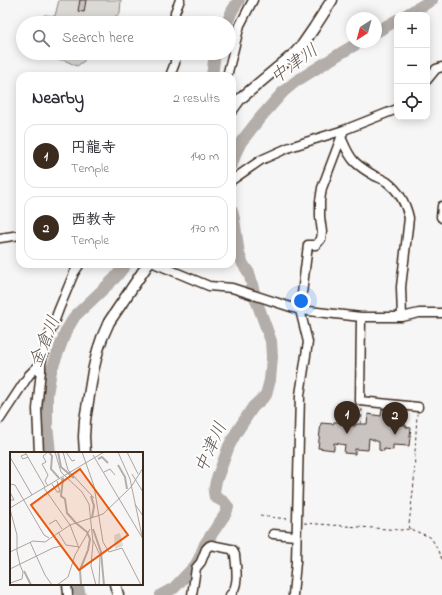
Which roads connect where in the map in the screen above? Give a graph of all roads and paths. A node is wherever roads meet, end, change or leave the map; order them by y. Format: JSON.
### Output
{"nodes":[{"id":1,"x":180,"y":0,"type":"edge"},
{"id":2,"x":253,"y":0,"type":"edge"},
{"id":3,"x":332,"y":0,"type":"edge"},
{"id":4,"x":175,"y":16,"type":"edge"},
{"id":5,"x":236,"y":40,"type":"edge"},
{"id":6,"x":175,"y":60,"type":"edge"},
{"id":7,"x":231,"y":60,"type":"edge"},
{"id":8,"x":442,"y":68,"type":"edge"},
{"id":9,"x":172,"y":72,"type":"edge"},
{"id":10,"x":228,"y":72,"type":"edge"},
{"id":11,"x":430,"y":76,"type":"edge"},
{"id":12,"x":236,"y":104,"type":"edge"},
{"id":13,"x":394,"y":110,"type":"edge"},
{"id":14,"x":342,"y":134,"type":"junction"},
{"id":15,"x":236,"y":177,"type":"edge"},
{"id":16,"x":442,"y":206,"type":"edge"},
{"id":17,"x":442,"y":218,"type":"edge"},
{"id":18,"x":16,"y":236,"type":"edge"},
{"id":19,"x":0,"y":238,"type":"edge"},
{"id":20,"x":77,"y":268,"type":"edge"},
{"id":21,"x":145,"y":268,"type":"edge"},
{"id":22,"x":166,"y":268,"type":"edge"},
{"id":23,"x":300,"y":310,"type":"junction"},
{"id":24,"x":442,"y":313,"type":"edge"},
{"id":25,"x":402,"y":317,"type":"junction"},
{"id":26,"x":360,"y":318,"type":"junction"},
{"id":27,"x":41,"y":363,"type":"junction"},
{"id":28,"x":362,"y":401,"type":"junction"},
{"id":29,"x":406,"y":406,"type":"junction"},
{"id":30,"x":418,"y":407,"type":"joint"},
{"id":31,"x":0,"y":420,"type":"edge"},
{"id":32,"x":361,"y":424,"type":"dead end"},
{"id":33,"x":403,"y":425,"type":"dead end"},
{"id":34,"x":39,"y":452,"type":"edge"},
{"id":35,"x":85,"y":452,"type":"edge"},
{"id":36,"x":260,"y":516,"type":"dead end"},
{"id":37,"x":297,"y":521,"type":"junction"},
{"id":38,"x":410,"y":529,"type":"junction"},
{"id":39,"x":273,"y":534,"type":"dead end"},
{"id":40,"x":296,"y":536,"type":"junction"},
{"id":41,"x":442,"y":559,"type":"edge"},
{"id":42,"x":67,"y":585,"type":"edge"},
{"id":43,"x":115,"y":585,"type":"edge"},
{"id":44,"x":68,"y":595,"type":"edge"},
{"id":45,"x":118,"y":595,"type":"edge"},
{"id":46,"x":192,"y":595,"type":"edge"},
{"id":47,"x":230,"y":595,"type":"edge"},
{"id":48,"x":293,"y":595,"type":"edge"}],
"edges":[{"from":1,"to":4,"type":"street"},
{"from":2,"to":5,"type":"street"},
{"from":3,"to":12,"type":"street"},
{"from":6,"to":9,"type":"street"},
{"from":7,"to":10,"type":"street"},
{"from":8,"to":11,"type":"street"},
{"from":13,"to":14,"type":"street"},
{"from":14,"to":15,"type":"street"},
{"from":14,"to":23,"type":"street"},
{"from":14,"to":25,"type":"street"},
{"from":16,"to":17,"type":"street"},
{"from":18,"to":19,"type":"street"},
{"from":20,"to":27,"type":"street"},
{"from":21,"to":35,"type":"street"},
{"from":22,"to":23,"type":"street"},
{"from":23,"to":26,"type":"street"},
{"from":23,"to":37,"type":"street"},
{"from":24,"to":25,"type":"street"},
{"from":25,"to":26,"type":"street"},
{"from":26,"to":28,"type":"street"},
{"from":27,"to":31,"type":"street"},
{"from":27,"to":34,"type":"street"},
{"from":28,"to":29,"type":"street"},
{"from":28,"to":32,"type":"path"},
{"from":29,"to":30,"type":"street"},
{"from":29,"to":33,"type":"path"},
{"from":30,"to":38,"type":"path"},
{"from":36,"to":37,"type":"path"},
{"from":37,"to":38,"type":"path"},
{"from":37,"to":40,"type":"street"},
{"from":38,"to":41,"type":"path"},
{"from":39,"to":40,"type":"street"},
{"from":40,"to":48,"type":"street"},
{"from":42,"to":44,"type":"street"},
{"from":43,"to":45,"type":"street"},
{"from":46,"to":47,"type":"street"}]}
